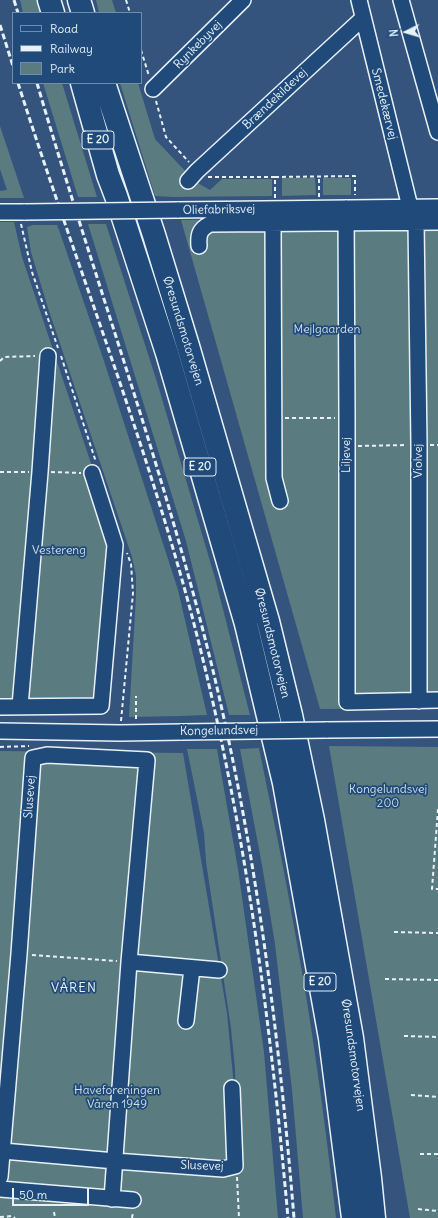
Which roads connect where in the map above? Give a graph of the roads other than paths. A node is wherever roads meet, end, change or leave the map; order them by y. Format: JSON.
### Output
{"nodes":[{"id":1,"x":49,"y":0,"type":"edge"},
{"id":2,"x":59,"y":0,"type":"edge"},
{"id":3,"x":79,"y":0,"type":"edge"},
{"id":4,"x":88,"y":0,"type":"edge"},
{"id":5,"x":243,"y":0,"type":"edge"},
{"id":6,"x":359,"y":0,"type":"edge"},
{"id":7,"x":401,"y":0,"type":"edge"},
{"id":8,"x":53,"y":12,"type":"edge"},
{"id":9,"x":62,"y":12,"type":"edge"},
{"id":10,"x":82,"y":12,"type":"edge"},
{"id":11,"x":92,"y":12,"type":"edge"},
{"id":12,"x":363,"y":18,"type":"junction"},
{"id":13,"x":74,"y":84,"type":"edge"},
{"id":14,"x":82,"y":84,"type":"edge"},
{"id":15,"x":104,"y":84,"type":"edge"},
{"id":16,"x":113,"y":84,"type":"edge"},
{"id":17,"x":153,"y":89,"type":"road end"},
{"id":18,"x":438,"y":132,"type":"edge"},
{"id":19,"x":108,"y":175,"type":"junction"},
{"id":20,"x":192,"y":176,"type":"road end"},
{"id":21,"x":410,"y":207,"type":"junction"},
{"id":22,"x":438,"y":207,"type":"edge"},
{"id":23,"x":0,"y":212,"type":"edge"},
{"id":24,"x":349,"y":213,"type":"junction"},
{"id":25,"x":274,"y":216,"type":"junction"},
{"id":26,"x":416,"y":222,"type":"junction"},
{"id":27,"x":438,"y":222,"type":"edge"},
{"id":28,"x":154,"y":235,"type":"junction"},
{"id":29,"x":199,"y":246,"type":"dead end"},
{"id":30,"x":48,"y":356,"type":"road end"},
{"id":31,"x":92,"y":473,"type":"dead end"},
{"id":32,"x":280,"y":501,"type":"dead end"},
{"id":33,"x":438,"y":700,"type":"edge"},
{"id":34,"x":419,"y":701,"type":"junction"},
{"id":35,"x":0,"y":706,"type":"edge"},
{"id":36,"x":20,"y":706,"type":"junction"},
{"id":37,"x":438,"y":729,"type":"edge"},
{"id":38,"x":0,"y":732,"type":"edge"},
{"id":39,"x":129,"y":962,"type":"junction"},
{"id":40,"x":192,"y":968,"type":"junction"},
{"id":41,"x":219,"y":970,"type":"dead end"},
{"id":42,"x":186,"y":1021,"type":"dead end"},
{"id":43,"x":232,"y":1088,"type":"dead end"},
{"id":44,"x":3,"y":1151,"type":"junction"},
{"id":45,"x":115,"y":1161,"type":"junction"},
{"id":46,"x":0,"y":1177,"type":"edge"},
{"id":47,"x":0,"y":1189,"type":"edge"},
{"id":48,"x":112,"y":1199,"type":"junction"},
{"id":49,"x":133,"y":1200,"type":"dead end"},
{"id":50,"x":353,"y":1218,"type":"edge"},
{"id":51,"x":374,"y":1218,"type":"edge"}],
"edges":[{"from":1,"to":8,"type":"highway"},
{"from":2,"to":9,"type":"highway"},
{"from":3,"to":10,"type":"highway"},
{"from":4,"to":11,"type":"highway"},
{"from":5,"to":17,"type":"street","name":"Rynkebyvej"},
{"from":6,"to":12,"type":"street","name":"Smedekærvej"},
{"from":7,"to":18,"type":"street"},
{"from":12,"to":20,"type":"street","name":"Brændekildevej"},
{"from":12,"to":21,"type":"street","name":"Smedekærvej"},
{"from":13,"to":19,"type":"highway"},
{"from":14,"to":19,"type":"highway","name":"Øresundsmotorvejen","number":"E 20"},
{"from":15,"to":28,"type":"highway","name":"Øresundsmotorvejen","number":"E 20"},
{"from":16,"to":28,"type":"highway"},
{"from":19,"to":50,"type":"highway","name":"Øresundsmotorvejen","number":"E 20"},
{"from":21,"to":22,"type":"street","name":"Oliefabriksvej"},
{"from":21,"to":24,"type":"street","name":"Oliefabriksvej"},
{"from":23,"to":25,"type":"street","name":"Oliefabriksvej","bridge":true},
{"from":24,"to":25,"type":"street"},
{"from":24,"to":25,"type":"street","name":"Oliefabriksvej"},
{"from":24,"to":26,"type":"street"},
{"from":24,"to":34,"type":"street","name":"Liljevej"},
{"from":25,"to":29,"type":"street"},
{"from":25,"to":32,"type":"street"},
{"from":26,"to":27,"type":"street"},
{"from":26,"to":34,"type":"street","name":"Violvej"},
{"from":28,"to":51,"type":"highway","name":"Øresundsmotorvejen","number":"E 20"},
{"from":30,"to":36,"type":"street"},
{"from":31,"to":36,"type":"street"},
{"from":33,"to":34,"type":"street"},
{"from":35,"to":36,"type":"street"},
{"from":37,"to":38,"type":"street","name":"Kongelundsvej","bridge":true},
{"from":39,"to":40,"type":"street"},
{"from":39,"to":44,"type":"street","name":"Slusevej"},
{"from":39,"to":45,"type":"street","name":"Slusevej"},
{"from":40,"to":41,"type":"street"},
{"from":40,"to":42,"type":"street"},
{"from":43,"to":45,"type":"street","name":"Slusevej"},
{"from":44,"to":45,"type":"street","name":"Slusevej"},
{"from":44,"to":46,"type":"street","name":"Slusevej"},
{"from":45,"to":48,"type":"street","name":"Slusevej"},
{"from":47,"to":48,"type":"street"},
{"from":48,"to":49,"type":"street"}]}
